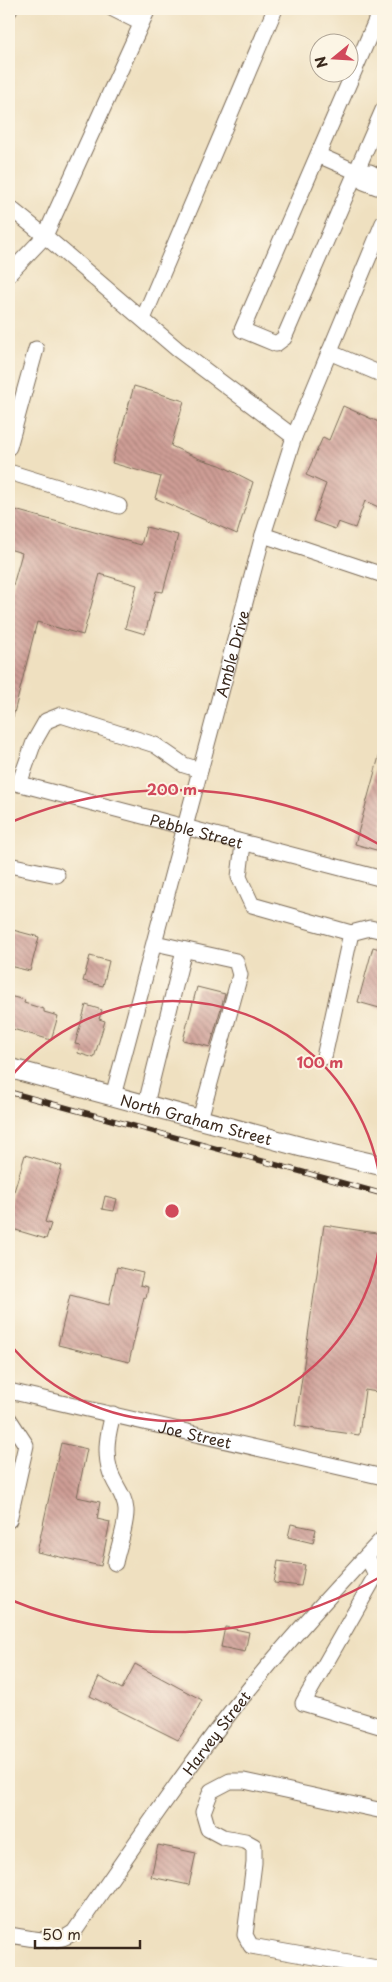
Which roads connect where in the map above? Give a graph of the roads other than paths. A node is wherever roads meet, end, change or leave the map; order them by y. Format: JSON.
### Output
{"nodes":[{"id":1,"x":113,"y":9,"type":"edge"},
{"id":2,"x":148,"y":9,"type":"edge"},
{"id":3,"x":275,"y":9,"type":"edge"},
{"id":4,"x":382,"y":9,"type":"edge"},
{"id":5,"x":141,"y":23,"type":"junction"},
{"id":6,"x":383,"y":110,"type":"edge"},
{"id":7,"x":318,"y":155,"type":"junction"},
{"id":8,"x":358,"y":172,"type":"junction"},
{"id":9,"x":383,"y":178,"type":"edge"},
{"id":10,"x":383,"y":184,"type":"edge"},
{"id":11,"x":9,"y":207,"type":"edge"},
{"id":12,"x":383,"y":223,"type":"edge"},
{"id":13,"x":44,"y":236,"type":"junction"},
{"id":14,"x":9,"y":274,"type":"edge"},
{"id":15,"x":143,"y":319,"type":"junction"},
{"id":16,"x":36,"y":349,"type":"dead end"},
{"id":17,"x":330,"y":352,"type":"junction"},
{"id":18,"x":383,"y":375,"type":"edge"},
{"id":19,"x":294,"y":437,"type":"junction"},
{"id":20,"x":9,"y":448,"type":"edge"},
{"id":21,"x":9,"y":472,"type":"edge"},
{"id":22,"x":119,"y":506,"type":"dead end"},
{"id":23,"x":263,"y":535,"type":"junction"},
{"id":24,"x":383,"y":574,"type":"edge"},
{"id":25,"x":200,"y":770,"type":"junction"},
{"id":26,"x":14,"y":783,"type":"edge"},
{"id":27,"x":185,"y":828,"type":"junction"},
{"id":28,"x":243,"y":844,"type":"junction"},
{"id":29,"x":9,"y":865,"type":"edge"},
{"id":30,"x":57,"y":875,"type":"dead end"},
{"id":31,"x":383,"y":879,"type":"edge"},
{"id":32,"x":383,"y":931,"type":"edge"},
{"id":33,"x":351,"y":933,"type":"junction"},
{"id":34,"x":155,"y":943,"type":"junction"},
{"id":35,"x":184,"y":950,"type":"junction"},
{"id":36,"x":324,"y":1058,"type":"dead end"},
{"id":37,"x":9,"y":1068,"type":"edge"},
{"id":38,"x":113,"y":1096,"type":"junction"},
{"id":39,"x":146,"y":1104,"type":"junction"},
{"id":40,"x":200,"y":1119,"type":"junction"},
{"id":41,"x":383,"y":1166,"type":"edge"},
{"id":42,"x":11,"y":1391,"type":"edge"},
{"id":43,"x":9,"y":1412,"type":"edge"},
{"id":44,"x":113,"y":1414,"type":"junction"},
{"id":45,"x":9,"y":1419,"type":"edge"},
{"id":46,"x":383,"y":1477,"type":"edge"},
{"id":47,"x":9,"y":1520,"type":"edge"},
{"id":48,"x":383,"y":1538,"type":"edge"},
{"id":49,"x":367,"y":1556,"type":"junction"},
{"id":50,"x":115,"y":1563,"type":"dead end"},
{"id":51,"x":383,"y":1727,"type":"edge"},
{"id":52,"x":383,"y":1811,"type":"edge"},
{"id":53,"x":9,"y":1935,"type":"edge"},
{"id":54,"x":383,"y":1969,"type":"edge"}],
"edges":[{"from":1,"to":5,"type":"street"},
{"from":2,"to":5,"type":"street"},
{"from":3,"to":15,"type":"street"},
{"from":4,"to":7,"type":"street"},
{"from":5,"to":13,"type":"street"},
{"from":6,"to":8,"type":"street"},
{"from":7,"to":8,"type":"street"},
{"from":7,"to":8,"type":"street"},
{"from":8,"to":9,"type":"street"},
{"from":8,"to":10,"type":"street"},
{"from":11,"to":13,"type":"street"},
{"from":12,"to":17,"type":"street","name":"Amble Drive"},
{"from":13,"to":14,"type":"street"},
{"from":13,"to":15,"type":"street"},
{"from":15,"to":19,"type":"street"},
{"from":16,"to":20,"type":"street"},
{"from":17,"to":18,"type":"street"},
{"from":17,"to":19,"type":"street","name":"Amble Drive"},
{"from":19,"to":23,"type":"street","name":"Amble Drive"},
{"from":21,"to":22,"type":"street"},
{"from":23,"to":24,"type":"street"},
{"from":23,"to":25,"type":"street","name":"Amble Drive"},
{"from":25,"to":26,"type":"street"},
{"from":25,"to":27,"type":"street","name":"Amble Drive"},
{"from":26,"to":27,"type":"street","name":"Pebble Street"},
{"from":27,"to":28,"type":"street","name":"Pebble Street"},
{"from":27,"to":34,"type":"street","name":"Amble Drive"},
{"from":28,"to":31,"type":"street","name":"Pebble Street"},
{"from":28,"to":33,"type":"street"},
{"from":29,"to":30,"type":"street"},
{"from":32,"to":33,"type":"street"},
{"from":33,"to":36,"type":"street"},
{"from":34,"to":35,"type":"street"},
{"from":34,"to":38,"type":"street","name":"Amble Drive"},
{"from":35,"to":39,"type":"street"},
{"from":35,"to":40,"type":"street"},
{"from":37,"to":38,"type":"main road","name":"North Graham Street"},
{"from":38,"to":39,"type":"main road","name":"North Graham Street"},
{"from":39,"to":40,"type":"main road","name":"North Graham Street"},
{"from":40,"to":41,"type":"main road","name":"North Graham Street"},
{"from":42,"to":43,"type":"street"},
{"from":42,"to":44,"type":"street","name":"Joe Street"},
{"from":44,"to":46,"type":"street","name":"Joe Street"},
{"from":44,"to":50,"type":"street"},
{"from":45,"to":47,"type":"street"},
{"from":48,"to":49,"type":"street","name":"Harvey Street"},
{"from":49,"to":51,"type":"street"},
{"from":49,"to":53,"type":"street","name":"Harvey Street"},
{"from":52,"to":54,"type":"street"}]}
